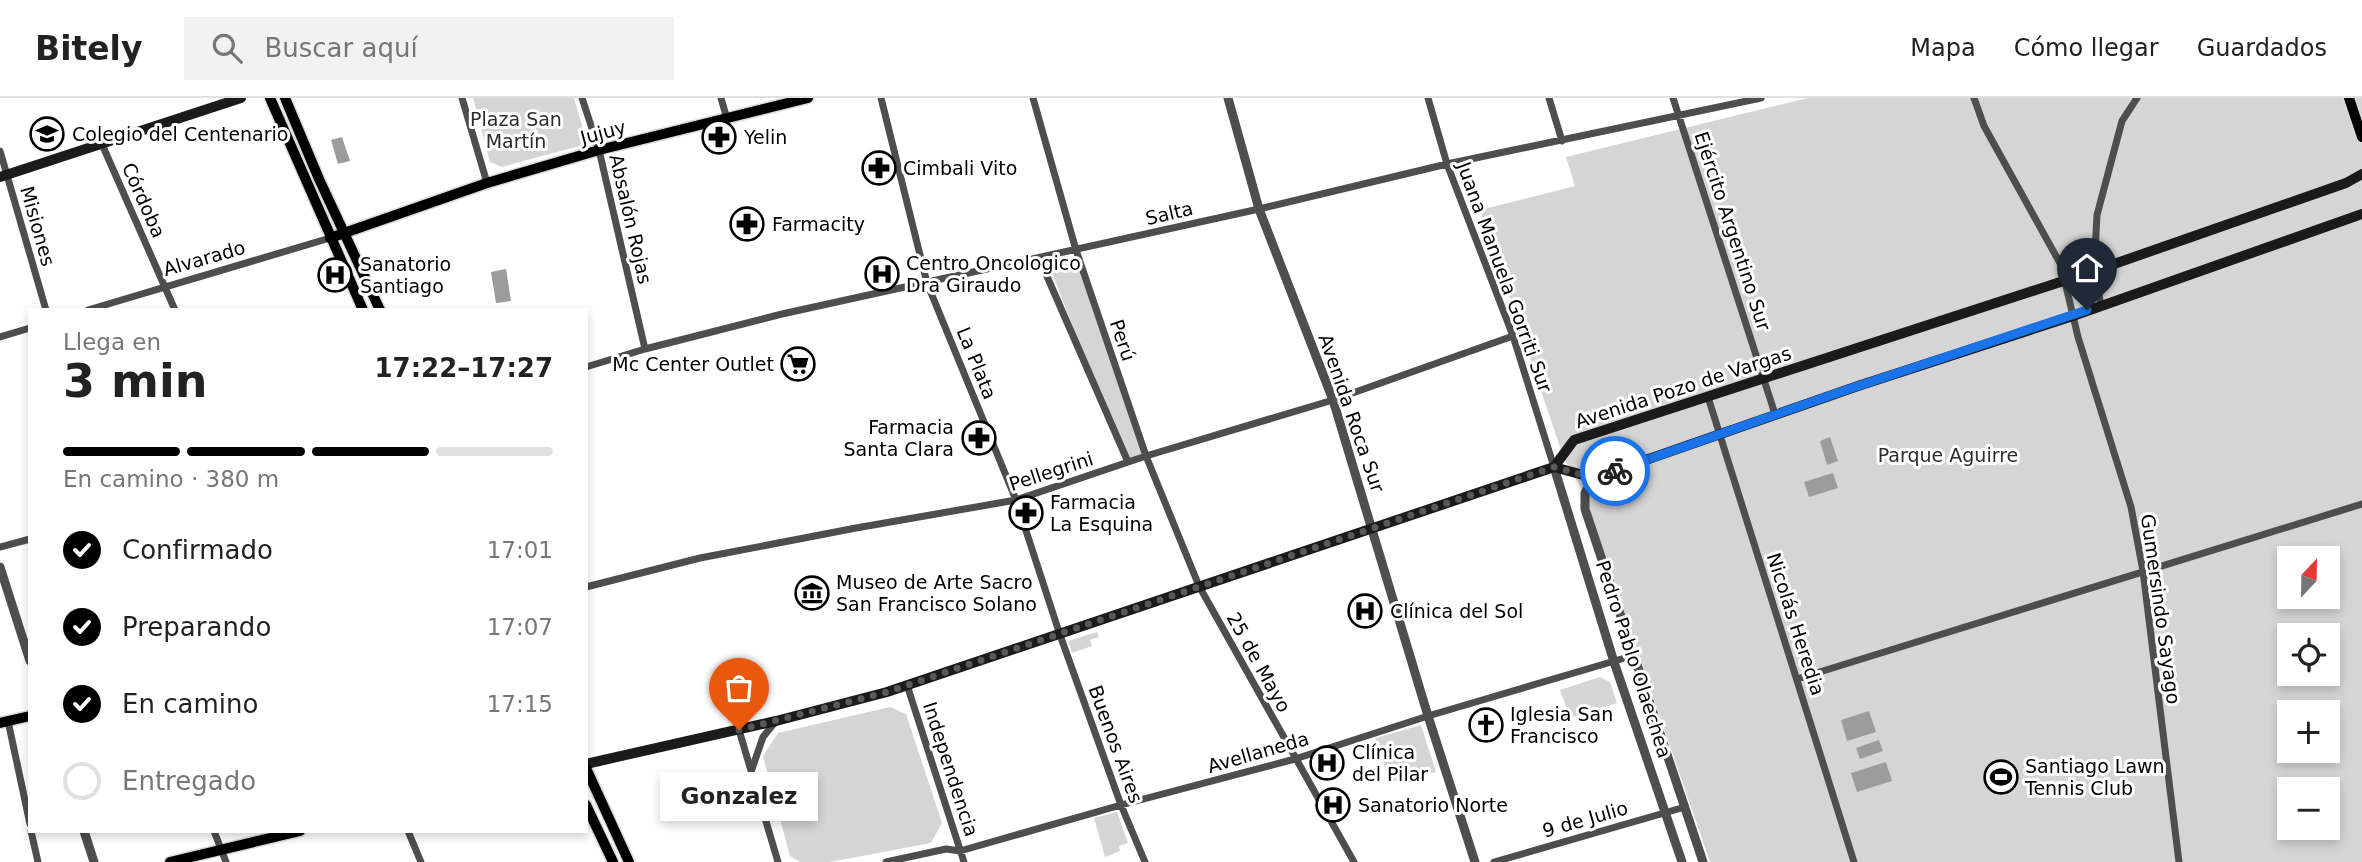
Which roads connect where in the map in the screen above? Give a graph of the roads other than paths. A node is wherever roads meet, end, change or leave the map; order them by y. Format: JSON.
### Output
{"nodes":[{"id":1,"x":241,"y":98,"type":"edge"},
{"id":2,"x":270,"y":98,"type":"edge"},
{"id":3,"x":285,"y":98,"type":"edge"},
{"id":4,"x":462,"y":98,"type":"edge"},
{"id":5,"x":582,"y":98,"type":"edge"},
{"id":6,"x":721,"y":98,"type":"edge"},
{"id":7,"x":808,"y":98,"type":"edge"},
{"id":8,"x":881,"y":98,"type":"edge"},
{"id":9,"x":1032,"y":98,"type":"edge"},
{"id":10,"x":1228,"y":98,"type":"edge"},
{"id":11,"x":1428,"y":98,"type":"edge"},
{"id":12,"x":1549,"y":98,"type":"edge"},
{"id":13,"x":1673,"y":98,"type":"edge"},
{"id":14,"x":1761,"y":98,"type":"edge"},
{"id":15,"x":1974,"y":98,"type":"edge"},
{"id":16,"x":2137,"y":98,"type":"edge"},
{"id":17,"x":2349,"y":98,"type":"edge"},
{"id":18,"x":1679,"y":116,"type":"junction"},
{"id":19,"x":727,"y":118,"type":"junction"},
{"id":20,"x":2362,"y":136,"type":"edge"},
{"id":21,"x":1562,"y":141,"type":"junction"},
{"id":22,"x":101,"y":142,"type":"junction"},
{"id":23,"x":0,"y":150,"type":"edge"},
{"id":24,"x":598,"y":150,"type":"junction"},
{"id":25,"x":1447,"y":164,"type":"junction"},
{"id":26,"x":2362,"y":174,"type":"edge"},
{"id":27,"x":4,"y":176,"type":"edge"},
{"id":28,"x":487,"y":183,"type":"junction"},
{"id":29,"x":1259,"y":209,"type":"junction"},
{"id":30,"x":2362,"y":214,"type":"edge"},
{"id":31,"x":345,"y":233,"type":"junction"},
{"id":32,"x":330,"y":238,"type":"junction"},
{"id":33,"x":1076,"y":250,"type":"junction"},
{"id":34,"x":1039,"y":258,"type":"junction"},
{"id":35,"x":2094,"y":271,"type":"junction"},
{"id":36,"x":2066,"y":280,"type":"junction"},
{"id":37,"x":927,"y":283,"type":"junction"},
{"id":38,"x":164,"y":285,"type":"junction"},
{"id":39,"x":2101,"y":305,"type":"junction"},
{"id":40,"x":45,"y":308,"type":"edge"},
{"id":41,"x":94,"y":308,"type":"edge"},
{"id":42,"x":174,"y":308,"type":"edge"},
{"id":43,"x":362,"y":308,"type":"edge"},
{"id":44,"x":379,"y":308,"type":"edge"},
{"id":45,"x":2073,"y":316,"type":"junction"},
{"id":46,"x":28,"y":329,"type":"edge"},
{"id":47,"x":1513,"y":336,"type":"junction"},
{"id":48,"x":0,"y":337,"type":"edge"},
{"id":49,"x":645,"y":349,"type":"junction"},
{"id":50,"x":588,"y":366,"type":"edge"},
{"id":51,"x":1764,"y":379,"type":"junction"},
{"id":52,"x":1707,"y":397,"type":"junction"},
{"id":53,"x":1333,"y":400,"type":"junction"},
{"id":54,"x":1775,"y":414,"type":"junction"},
{"id":55,"x":1718,"y":434,"type":"junction"},
{"id":56,"x":1146,"y":456,"type":"junction"},
{"id":57,"x":1128,"y":462,"type":"junction"},
{"id":58,"x":1554,"y":467,"type":"junction"},
{"id":59,"x":1594,"y":478,"type":"junction"},
{"id":60,"x":1016,"y":500,"type":"junction"},
{"id":61,"x":2362,"y":505,"type":"edge"},
{"id":62,"x":1373,"y":530,"type":"junction"},
{"id":63,"x":28,"y":540,"type":"edge"},
{"id":64,"x":0,"y":547,"type":"edge"},
{"id":65,"x":0,"y":567,"type":"edge"},
{"id":66,"x":2143,"y":570,"type":"junction"},
{"id":67,"x":1199,"y":586,"type":"junction"},
{"id":68,"x":588,"y":587,"type":"edge"},
{"id":69,"x":1060,"y":635,"type":"junction"},
{"id":70,"x":28,"y":655,"type":"edge"},
{"id":71,"x":1635,"y":655,"type":"junction"},
{"id":72,"x":1614,"y":662,"type":"junction"},
{"id":73,"x":1797,"y":679,"type":"junction"},
{"id":74,"x":907,"y":685,"type":"junction"},
{"id":75,"x":28,"y":716,"type":"edge"},
{"id":76,"x":1428,"y":716,"type":"junction"},
{"id":77,"x":776,"y":721,"type":"junction"},
{"id":78,"x":4,"y":722,"type":"edge"},
{"id":79,"x":739,"y":730,"type":"junction"},
{"id":80,"x":1295,"y":759,"type":"junction"},
{"id":81,"x":588,"y":766,"type":"edge"},
{"id":82,"x":752,"y":769,"type":"junction"},
{"id":83,"x":588,"y":770,"type":"edge"},
{"id":84,"x":1121,"y":805,"type":"junction"},
{"id":85,"x":1685,"y":807,"type":"junction"},
{"id":86,"x":588,"y":808,"type":"edge"},
{"id":87,"x":1666,"y":812,"type":"junction"},
{"id":88,"x":28,"y":816,"type":"edge"},
{"id":89,"x":31,"y":833,"type":"edge"},
{"id":90,"x":86,"y":833,"type":"edge"},
{"id":91,"x":215,"y":833,"type":"edge"},
{"id":92,"x":292,"y":833,"type":"edge"},
{"id":93,"x":409,"y":833,"type":"edge"},
{"id":94,"x":220,"y":850,"type":"junction"},
{"id":95,"x":960,"y":851,"type":"junction"},
{"id":96,"x":38,"y":862,"type":"edge"},
{"id":97,"x":94,"y":862,"type":"edge"},
{"id":98,"x":170,"y":862,"type":"edge"},
{"id":99,"x":226,"y":862,"type":"edge"},
{"id":100,"x":421,"y":862,"type":"edge"},
{"id":101,"x":613,"y":862,"type":"edge"},
{"id":102,"x":629,"y":862,"type":"edge"},
{"id":103,"x":778,"y":862,"type":"edge"},
{"id":104,"x":886,"y":862,"type":"edge"},
{"id":105,"x":964,"y":862,"type":"edge"},
{"id":106,"x":1145,"y":862,"type":"edge"},
{"id":107,"x":1354,"y":862,"type":"edge"},
{"id":108,"x":1475,"y":862,"type":"edge"},
{"id":109,"x":1494,"y":862,"type":"edge"},
{"id":110,"x":1682,"y":862,"type":"edge"},
{"id":111,"x":1703,"y":862,"type":"edge"},
{"id":112,"x":1854,"y":862,"type":"edge"},
{"id":113,"x":2179,"y":862,"type":"edge"}],
"edges":[{"from":1,"to":22,"type":"main road"},
{"from":2,"to":32,"type":"main road"},
{"from":3,"to":31,"type":"main road"},
{"from":4,"to":28,"type":"street"},
{"from":5,"to":24,"type":"street","name":"Absalón Rojas"},
{"from":6,"to":19,"type":"street"},
{"from":7,"to":19,"type":"main road","name":"Jujuy"},
{"from":8,"to":37,"type":"street","name":"La Plata"},
{"from":9,"to":33,"type":"street","name":"Perú"},
{"from":10,"to":29,"type":"street","name":"Avenida Roca Sur"},
{"from":11,"to":25,"type":"street","name":"Juana Manuela Gorriti Sur"},
{"from":12,"to":21,"type":"street"},
{"from":13,"to":18,"type":"street","name":"Ejército Argentino Sur"},
{"from":14,"to":18,"type":"street","name":"Salta"},
{"from":15,"to":36,"type":"street","name":"Gumersindo Sayago"},
{"from":16,"to":35,"type":"street"},
{"from":17,"to":20,"type":"main road"},
{"from":18,"to":21,"type":"street","name":"Salta"},
{"from":18,"to":51,"type":"street","name":"Ejército Argentino Sur"},
{"from":19,"to":24,"type":"main road","name":"Jujuy"},
{"from":21,"to":25,"type":"street","name":"Salta"},
{"from":22,"to":27,"type":"main road"},
{"from":22,"to":38,"type":"street","name":"Córdoba"},
{"from":23,"to":27,"type":"street","name":"Misiones"},
{"from":24,"to":28,"type":"main road","name":"Jujuy"},
{"from":24,"to":49,"type":"street","name":"Absalón Rojas"},
{"from":25,"to":29,"type":"street","name":"Salta"},
{"from":25,"to":47,"type":"street","name":"Juana Manuela Gorriti Sur"},
{"from":26,"to":35,"type":"main road","name":"Avenida Pozo de Vargas"},
{"from":27,"to":40,"type":"street","name":"Misiones"},
{"from":28,"to":31,"type":"main road","name":"Jujuy"},
{"from":29,"to":33,"type":"street","name":"Salta"},
{"from":29,"to":53,"type":"street","name":"Avenida Roca Sur"},
{"from":30,"to":39,"type":"main road"},
{"from":31,"to":32,"type":"main road","name":"Jujuy"},
{"from":31,"to":44,"type":"main road"},
{"from":32,"to":38,"type":"street","name":"Alvarado"},
{"from":32,"to":43,"type":"main road"},
{"from":33,"to":34,"type":"street","name":"Salta"},
{"from":33,"to":56,"type":"street","name":"Perú"},
{"from":34,"to":37,"type":"street","name":"Salta"},
{"from":34,"to":57,"type":"street"},
{"from":35,"to":36,"type":"main road","name":"Avenida Pozo de Vargas"},
{"from":35,"to":39,"type":"street"},
{"from":36,"to":45,"type":"street","name":"Gumersindo Sayago"},
{"from":36,"to":51,"type":"main road","name":"Avenida Pozo de Vargas"},
{"from":37,"to":49,"type":"street","name":"Salta"},
{"from":37,"to":60,"type":"street","name":"La Plata"},
{"from":38,"to":41,"type":"street","name":"Alvarado"},
{"from":38,"to":42,"type":"street","name":"Córdoba"},
{"from":39,"to":45,"type":"main road"},
{"from":45,"to":54,"type":"main road"},
{"from":45,"to":66,"type":"street","name":"Gumersindo Sayago"},
{"from":46,"to":48,"type":"street"},
{"from":47,"to":53,"type":"street","name":"Pellegrini"},
{"from":47,"to":58,"type":"street","name":"Juana Manuela Gorriti Sur"},
{"from":49,"to":50,"type":"street","name":"Salta"},
{"from":51,"to":52,"type":"main road","name":"Avenida Pozo de Vargas"},
{"from":51,"to":54,"type":"street","name":"Ejército Argentino Sur"},
{"from":52,"to":55,"type":"street","name":"Nicolás Heredia"},
{"from":52,"to":58,"type":"main road","name":"Avenida Pozo de Vargas"},
{"from":53,"to":56,"type":"street","name":"Pellegrini"},
{"from":53,"to":62,"type":"street","name":"Avenida Roca Sur"},
{"from":54,"to":55,"type":"main road"},
{"from":55,"to":59,"type":"main road"},
{"from":55,"to":73,"type":"street","name":"Nicolás Heredia"},
{"from":56,"to":57,"type":"street","name":"Pellegrini"},
{"from":56,"to":67,"type":"street","name":"Perú"},
{"from":57,"to":60,"type":"street","name":"Pellegrini"},
{"from":58,"to":59,"type":"main road"},
{"from":58,"to":62,"type":"main road"},
{"from":58,"to":72,"type":"street","name":"Pedro Pablo Olaechea"},
{"from":59,"to":71,"type":"street","name":"Pedro Pablo Olaechea"},
{"from":60,"to":68,"type":"street","name":"Pellegrini"},
{"from":60,"to":69,"type":"street","name":"La Plata"},
{"from":61,"to":66,"type":"street"},
{"from":62,"to":67,"type":"main road"},
{"from":62,"to":76,"type":"street","name":"Avenida Roca Sur"},
{"from":63,"to":64,"type":"street"},
{"from":65,"to":70,"type":"street"},
{"from":66,"to":73,"type":"street"},
{"from":66,"to":113,"type":"street","name":"Gumersindo Sayago"},
{"from":67,"to":69,"type":"main road"},
{"from":67,"to":80,"type":"street","name":"25 de Mayo"},
{"from":69,"to":74,"type":"main road"},
{"from":69,"to":84,"type":"street","name":"Buenos Aires"},
{"from":71,"to":72,"type":"street","name":"Avellaneda"},
{"from":71,"to":85,"type":"street","name":"Pedro Pablo Olaechea"},
{"from":72,"to":76,"type":"street","name":"Avellaneda"},
{"from":72,"to":87,"type":"street","name":"Pedro Pablo Olaechea"},
{"from":73,"to":112,"type":"street","name":"Nicolás Heredia"},
{"from":74,"to":77,"type":"main road"},
{"from":74,"to":95,"type":"street","name":"Independencia"},
{"from":75,"to":78,"type":"main road"},
{"from":76,"to":80,"type":"street","name":"Avellaneda"},
{"from":76,"to":108,"type":"street","name":"Avenida Roca Sur"},
{"from":77,"to":79,"type":"main road"},
{"from":77,"to":82,"type":"street"},
{"from":78,"to":88,"type":"street"},
{"from":79,"to":81,"type":"main road"},
{"from":79,"to":82,"type":"street"},
{"from":80,"to":84,"type":"street","name":"Avellaneda"},
{"from":80,"to":107,"type":"street","name":"25 de Mayo"},
{"from":82,"to":103,"type":"street"},
{"from":83,"to":102,"type":"main road"},
{"from":84,"to":95,"type":"street","name":"Avellaneda"},
{"from":84,"to":106,"type":"street","name":"Buenos Aires"},
{"from":85,"to":87,"type":"street","name":"9 de Julio"},
{"from":85,"to":111,"type":"street","name":"Pedro Pablo Olaechea"},
{"from":86,"to":101,"type":"main road"},
{"from":87,"to":109,"type":"street","name":"9 de Julio"},
{"from":87,"to":110,"type":"street","name":"Pedro Pablo Olaechea"},
{"from":89,"to":96,"type":"street"},
{"from":90,"to":97,"type":"street"},
{"from":91,"to":94,"type":"street"},
{"from":92,"to":94,"type":"main road"},
{"from":93,"to":100,"type":"street"},
{"from":94,"to":98,"type":"main road"},
{"from":94,"to":99,"type":"street"},
{"from":95,"to":104,"type":"street","name":"Avellaneda"},
{"from":95,"to":105,"type":"street","name":"Independencia"}]}
